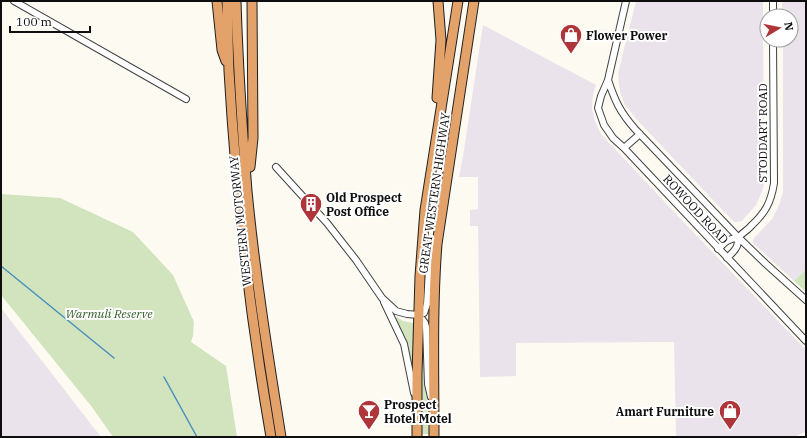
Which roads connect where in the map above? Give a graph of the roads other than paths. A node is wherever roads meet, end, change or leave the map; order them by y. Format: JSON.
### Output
{"nodes":[{"id":1,"x":14,"y":1,"type":"edge"},
{"id":2,"x":217,"y":1,"type":"edge"},
{"id":3,"x":227,"y":1,"type":"edge"},
{"id":4,"x":236,"y":1,"type":"edge"},
{"id":5,"x":252,"y":1,"type":"edge"},
{"id":6,"x":255,"y":1,"type":"edge"},
{"id":7,"x":438,"y":1,"type":"edge"},
{"id":8,"x":458,"y":1,"type":"edge"},
{"id":9,"x":474,"y":1,"type":"edge"},
{"id":10,"x":626,"y":1,"type":"edge"},
{"id":11,"x":252,"y":29,"type":"junction"},
{"id":12,"x":773,"y":48,"type":"edge"},
{"id":13,"x":229,"y":70,"type":"junction"},
{"id":14,"x":608,"y":80,"type":"junction"},
{"id":15,"x":186,"y":99,"type":"dead end"},
{"id":16,"x":640,"y":134,"type":"junction"},
{"id":17,"x":624,"y":148,"type":"junction"},
{"id":18,"x":434,"y":155,"type":"junction"},
{"id":19,"x":276,"y":167,"type":"dead end"},
{"id":20,"x":247,"y":192,"type":"junction"},
{"id":21,"x":439,"y":229,"type":"junction"},
{"id":22,"x":739,"y":238,"type":"junction"},
{"id":23,"x":718,"y":249,"type":"junction"},
{"id":24,"x":727,"y":258,"type":"junction"},
{"id":25,"x":382,"y":298,"type":"junction"},
{"id":26,"x":806,"y":300,"type":"edge"},
{"id":27,"x":419,"y":315,"type":"junction"},
{"id":28,"x":806,"y":341,"type":"edge"},
{"id":29,"x":417,"y":408,"type":"junction"},
{"id":30,"x":434,"y":418,"type":"junction"},
{"id":31,"x":272,"y":437,"type":"edge"},
{"id":32,"x":281,"y":437,"type":"edge"},
{"id":33,"x":417,"y":437,"type":"edge"},
{"id":34,"x":434,"y":437,"type":"edge"}],
"edges":[{"from":1,"to":15,"type":"street"},
{"from":2,"to":13,"type":"highway"},
{"from":3,"to":13,"type":"highway","name":"WESTERN MOTORWAY"},
{"from":4,"to":20,"type":"highway","name":"WESTERN MOTORWAY"},
{"from":5,"to":11,"type":"highway"},
{"from":6,"to":11,"type":"highway"},
{"from":7,"to":18,"type":"highway"},
{"from":8,"to":18,"type":"highway","name":"GREAT WESTERN HIGHWAY"},
{"from":9,"to":21,"type":"highway","name":"GREAT WESTERN HIGHWAY"},
{"from":10,"to":14,"type":"street","name":"ROWOOD ROAD"},
{"from":11,"to":20,"type":"highway"},
{"from":12,"to":22,"type":"street","name":"STODDART ROAD"},
{"from":13,"to":31,"type":"highway","name":"WESTERN MOTORWAY"},
{"from":14,"to":16,"type":"street","name":"ROWOOD ROAD"},
{"from":14,"to":17,"type":"street","name":"ROWOOD ROAD"},
{"from":16,"to":17,"type":"street"},
{"from":16,"to":22,"type":"street","name":"ROWOOD ROAD"},
{"from":17,"to":23,"type":"street","name":"ROWOOD ROAD"},
{"from":18,"to":27,"type":"highway","name":"GREAT WESTERN HIGHWAY"},
{"from":19,"to":25,"type":"street"},
{"from":20,"to":32,"type":"highway","name":"WESTERN MOTORWAY"},
{"from":21,"to":27,"type":"street"},
{"from":21,"to":30,"type":"highway","name":"GREAT WESTERN HIGHWAY"},
{"from":22,"to":23,"type":"street","name":"STODDART ROAD"},
{"from":22,"to":24,"type":"street","name":"STODDART ROAD"},
{"from":22,"to":26,"type":"street","name":"ROWOOD ROAD"},
{"from":23,"to":24,"type":"street","name":"ROWOOD ROAD"},
{"from":24,"to":28,"type":"street","name":"ROWOOD ROAD"},
{"from":25,"to":27,"type":"street"},
{"from":25,"to":29,"type":"street"},
{"from":27,"to":29,"type":"highway","name":"GREAT WESTERN HIGHWAY"},
{"from":27,"to":30,"type":"street"},
{"from":29,"to":33,"type":"highway","name":"GREAT WESTERN HIGHWAY"},
{"from":30,"to":34,"type":"highway","name":"GREAT WESTERN HIGHWAY"}]}
